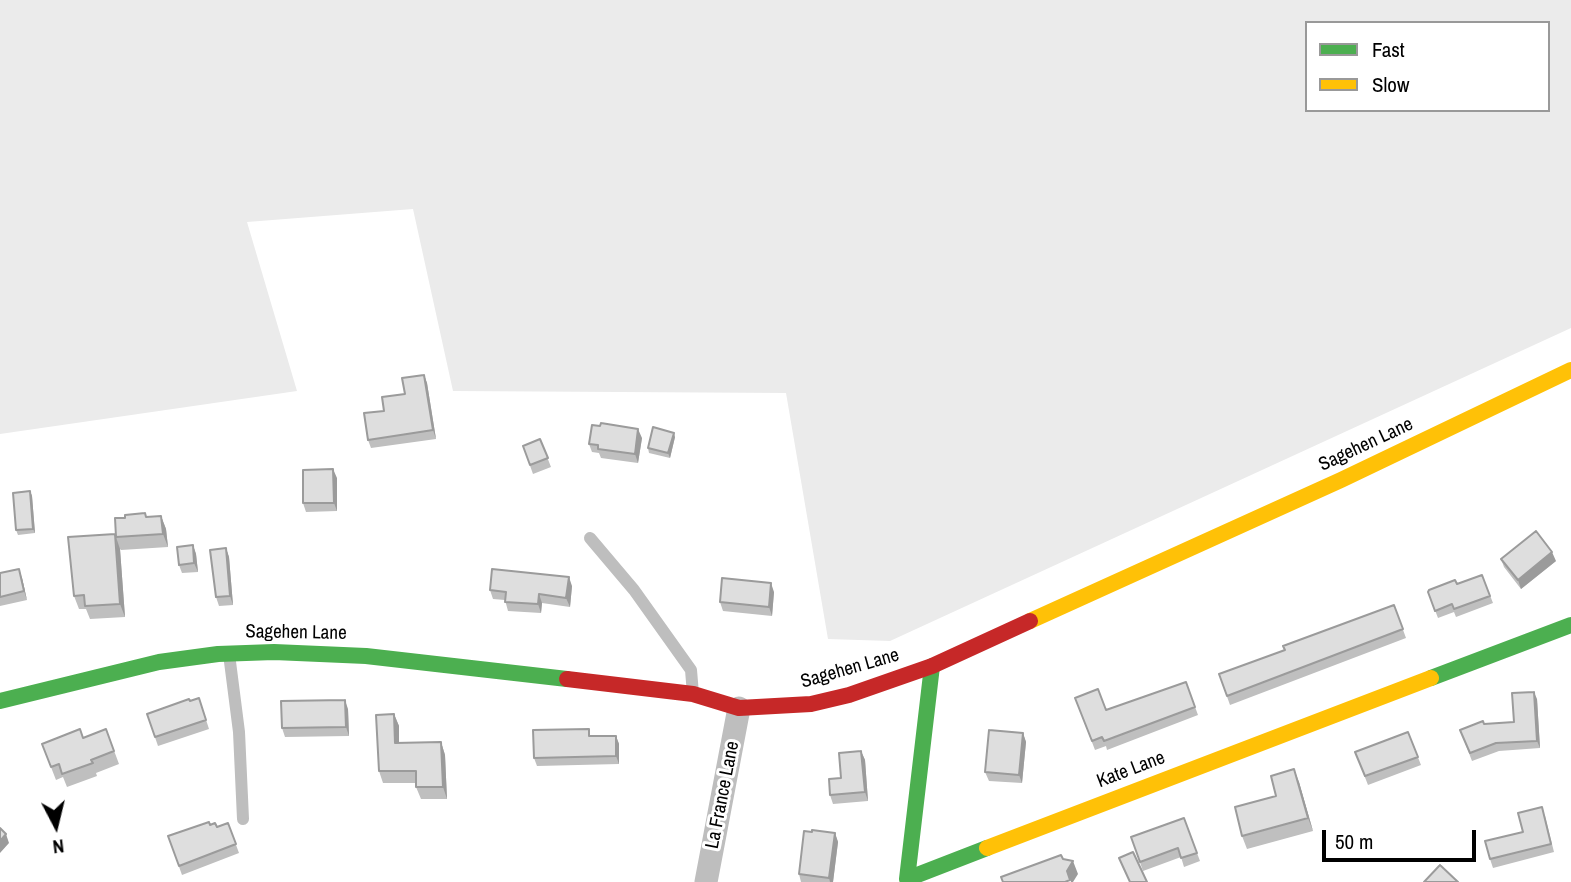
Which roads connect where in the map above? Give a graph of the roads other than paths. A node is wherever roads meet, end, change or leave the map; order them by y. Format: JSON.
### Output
{"nodes":[{"id":1,"x":1571,"y":370,"type":"edge"},
{"id":2,"x":590,"y":538,"type":"dead end"},
{"id":3,"x":1571,"y":625,"type":"edge"},
{"id":4,"x":229,"y":653,"type":"junction"},
{"id":5,"x":932,"y":666,"type":"junction"},
{"id":6,"x":694,"y":694,"type":"junction"},
{"id":7,"x":0,"y":701,"type":"edge"},
{"id":8,"x":739,"y":708,"type":"junction"},
{"id":9,"x":243,"y":819,"type":"dead end"},
{"id":10,"x":706,"y":882,"type":"edge"}],
"edges":[{"from":1,"to":5,"type":"street","name":"Sagehen Lane"},
{"from":2,"to":6,"type":"lane"},
{"from":3,"to":5,"type":"street","name":"Kate Lane"},
{"from":4,"to":6,"type":"street","name":"Sagehen Lane"},
{"from":4,"to":7,"type":"street","name":"Sagehen Lane"},
{"from":4,"to":9,"type":"lane"},
{"from":5,"to":8,"type":"street","name":"Sagehen Lane"},
{"from":6,"to":8,"type":"street","name":"Sagehen Lane"},
{"from":8,"to":10,"type":"street","name":"La France Lane"}]}
